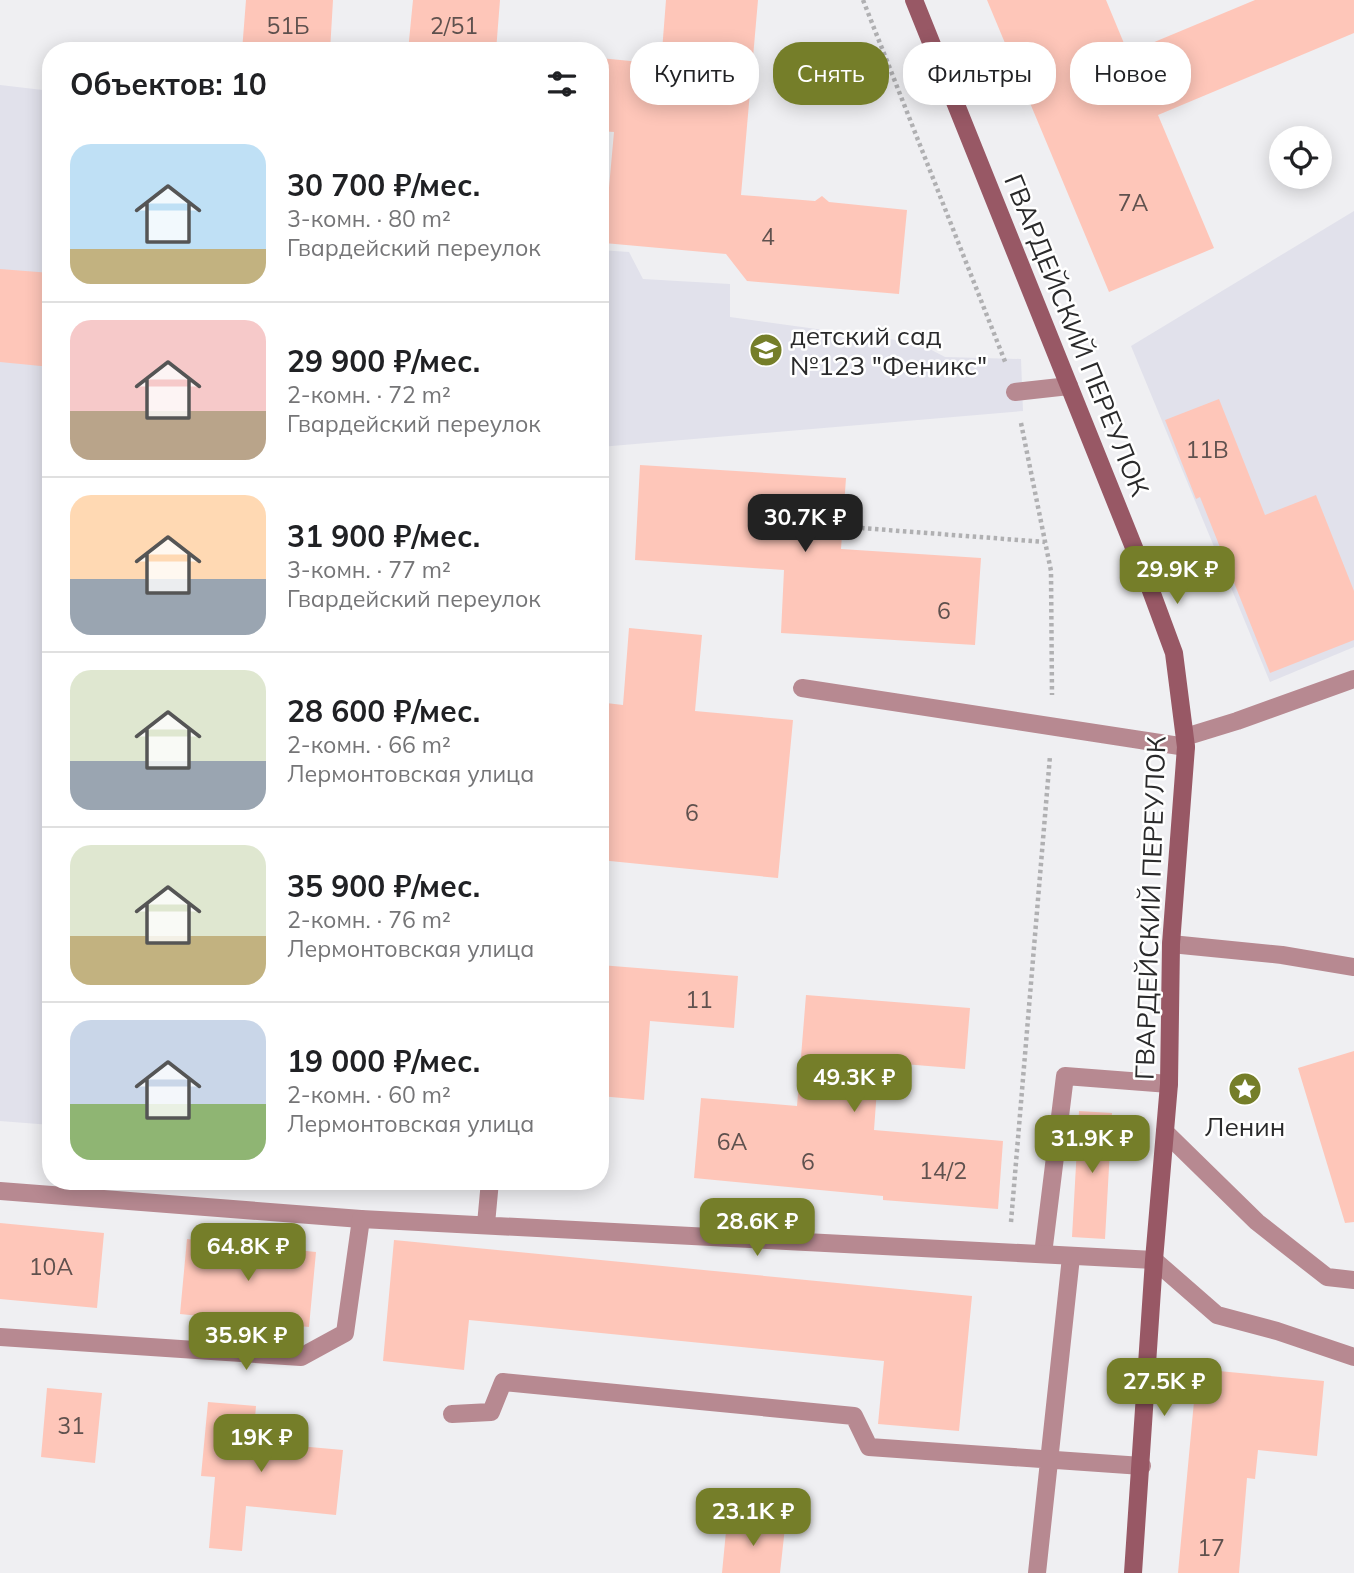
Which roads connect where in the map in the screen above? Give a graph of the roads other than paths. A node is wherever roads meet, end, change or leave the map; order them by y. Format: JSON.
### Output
{"nodes":[{"id":1,"x":914,"y":0,"type":"edge"},
{"id":2,"x":1069,"y":386,"type":"junction"},
{"id":3,"x":1015,"y":392,"type":"road end"},
{"id":4,"x":1354,"y":679,"type":"edge"},
{"id":5,"x":802,"y":688,"type":"dead end"},
{"id":6,"x":1185,"y":742,"type":"junction"},
{"id":7,"x":1171,"y":944,"type":"junction"},
{"id":8,"x":1354,"y":967,"type":"edge"},
{"id":9,"x":1169,"y":1083,"type":"junction"},
{"id":10,"x":1165,"y":1132,"type":"junction"},
{"id":11,"x":489,"y":1190,"type":"edge"},
{"id":12,"x":0,"y":1191,"type":"edge"},
{"id":13,"x":360,"y":1219,"type":"junction"},
{"id":14,"x":485,"y":1224,"type":"junction"},
{"id":15,"x":1043,"y":1254,"type":"junction"},
{"id":16,"x":1071,"y":1256,"type":"junction"},
{"id":17,"x":1154,"y":1260,"type":"junction"},
{"id":18,"x":1354,"y":1280,"type":"edge"},
{"id":19,"x":0,"y":1337,"type":"edge"},
{"id":20,"x":1354,"y":1357,"type":"edge"},
{"id":21,"x":452,"y":1414,"type":"dead end"},
{"id":22,"x":1050,"y":1459,"type":"junction"},
{"id":23,"x":1142,"y":1465,"type":"junction"},
{"id":24,"x":1037,"y":1573,"type":"edge"},
{"id":25,"x":1133,"y":1573,"type":"edge"}],
"edges":[{"from":1,"to":2,"type":"street","name":"ГВАРДЕЙСКИЙ ПЕРЕУЛОК"},
{"from":2,"to":3,"type":"street"},
{"from":2,"to":6,"type":"street","name":"ГВАРДЕЙСКИЙ ПЕРЕУЛОК"},
{"from":4,"to":6,"type":"street"},
{"from":5,"to":6,"type":"street"},
{"from":6,"to":7,"type":"street","name":"ГВАРДЕЙСКИЙ ПЕРЕУЛОК"},
{"from":7,"to":8,"type":"street"},
{"from":7,"to":9,"type":"street","name":"ГВАРДЕЙСКИЙ ПЕРЕУЛОК"},
{"from":9,"to":10,"type":"street","name":"ГВАРДЕЙСКИЙ ПЕРЕУЛОК"},
{"from":9,"to":15,"type":"street"},
{"from":10,"to":17,"type":"street","name":"ГВАРДЕЙСКИЙ ПЕРЕУЛОК"},
{"from":10,"to":18,"type":"street"},
{"from":11,"to":14,"type":"street"},
{"from":12,"to":13,"type":"street"},
{"from":13,"to":14,"type":"street"},
{"from":13,"to":19,"type":"street"},
{"from":14,"to":15,"type":"street"},
{"from":15,"to":16,"type":"street"},
{"from":16,"to":17,"type":"street"},
{"from":16,"to":22,"type":"street"},
{"from":17,"to":20,"type":"street"},
{"from":17,"to":23,"type":"street","name":"ГВАРДЕЙСКИЙ ПЕРЕУЛОК"},
{"from":21,"to":22,"type":"street"},
{"from":22,"to":23,"type":"street"},
{"from":22,"to":24,"type":"street"},
{"from":23,"to":25,"type":"street","name":"ГВАРДЕЙСКИЙ ПЕРЕУЛОК"}]}
